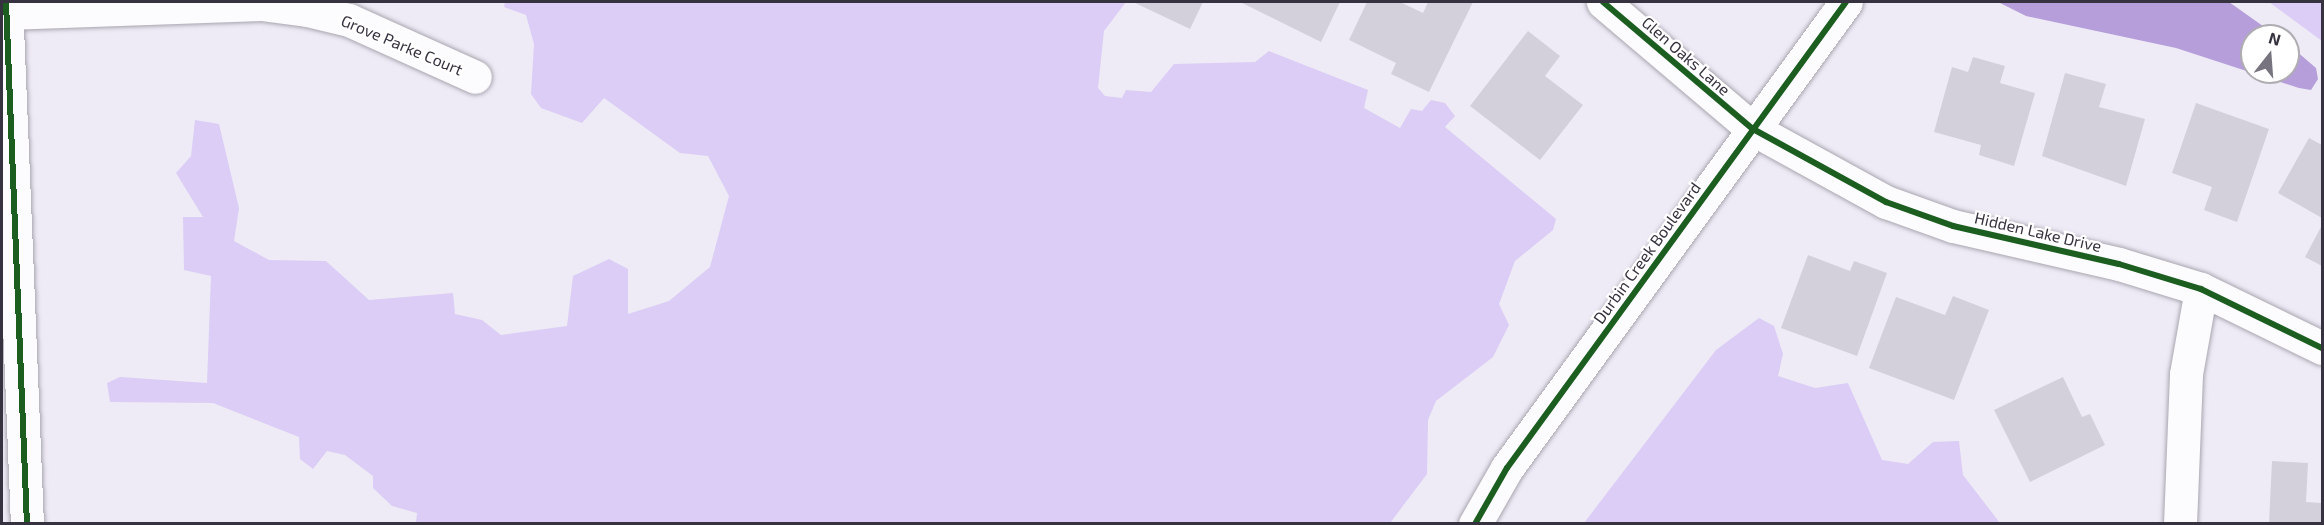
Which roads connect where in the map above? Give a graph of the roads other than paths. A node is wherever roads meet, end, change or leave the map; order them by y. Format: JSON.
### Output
{"nodes":[{"id":1,"x":1603,"y":2,"type":"edge"},
{"id":2,"x":1846,"y":2,"type":"edge"},
{"id":3,"x":6,"y":8,"type":"edge"},
{"id":4,"x":475,"y":77,"type":"dead end"},
{"id":5,"x":1754,"y":129,"type":"junction"},
{"id":6,"x":2201,"y":289,"type":"junction"},
{"id":7,"x":2322,"y":348,"type":"edge"},
{"id":8,"x":27,"y":524,"type":"edge"},
{"id":9,"x":1475,"y":524,"type":"edge"},
{"id":10,"x":2180,"y":524,"type":"edge"}],
"edges":[{"from":1,"to":5,"type":"street","name":"Glen Oaks Lane"},
{"from":2,"to":5,"type":"street","name":"Durbin Creek Boulevard"},
{"from":3,"to":4,"type":"street","name":"Grove Parke Court"},
{"from":3,"to":8,"type":"street"},
{"from":5,"to":6,"type":"street","name":"Hidden Lake Drive"},
{"from":5,"to":9,"type":"street","name":"Durbin Creek Boulevard"},
{"from":6,"to":7,"type":"street","name":"Hidden Lake Drive"},
{"from":6,"to":10,"type":"street"}]}
